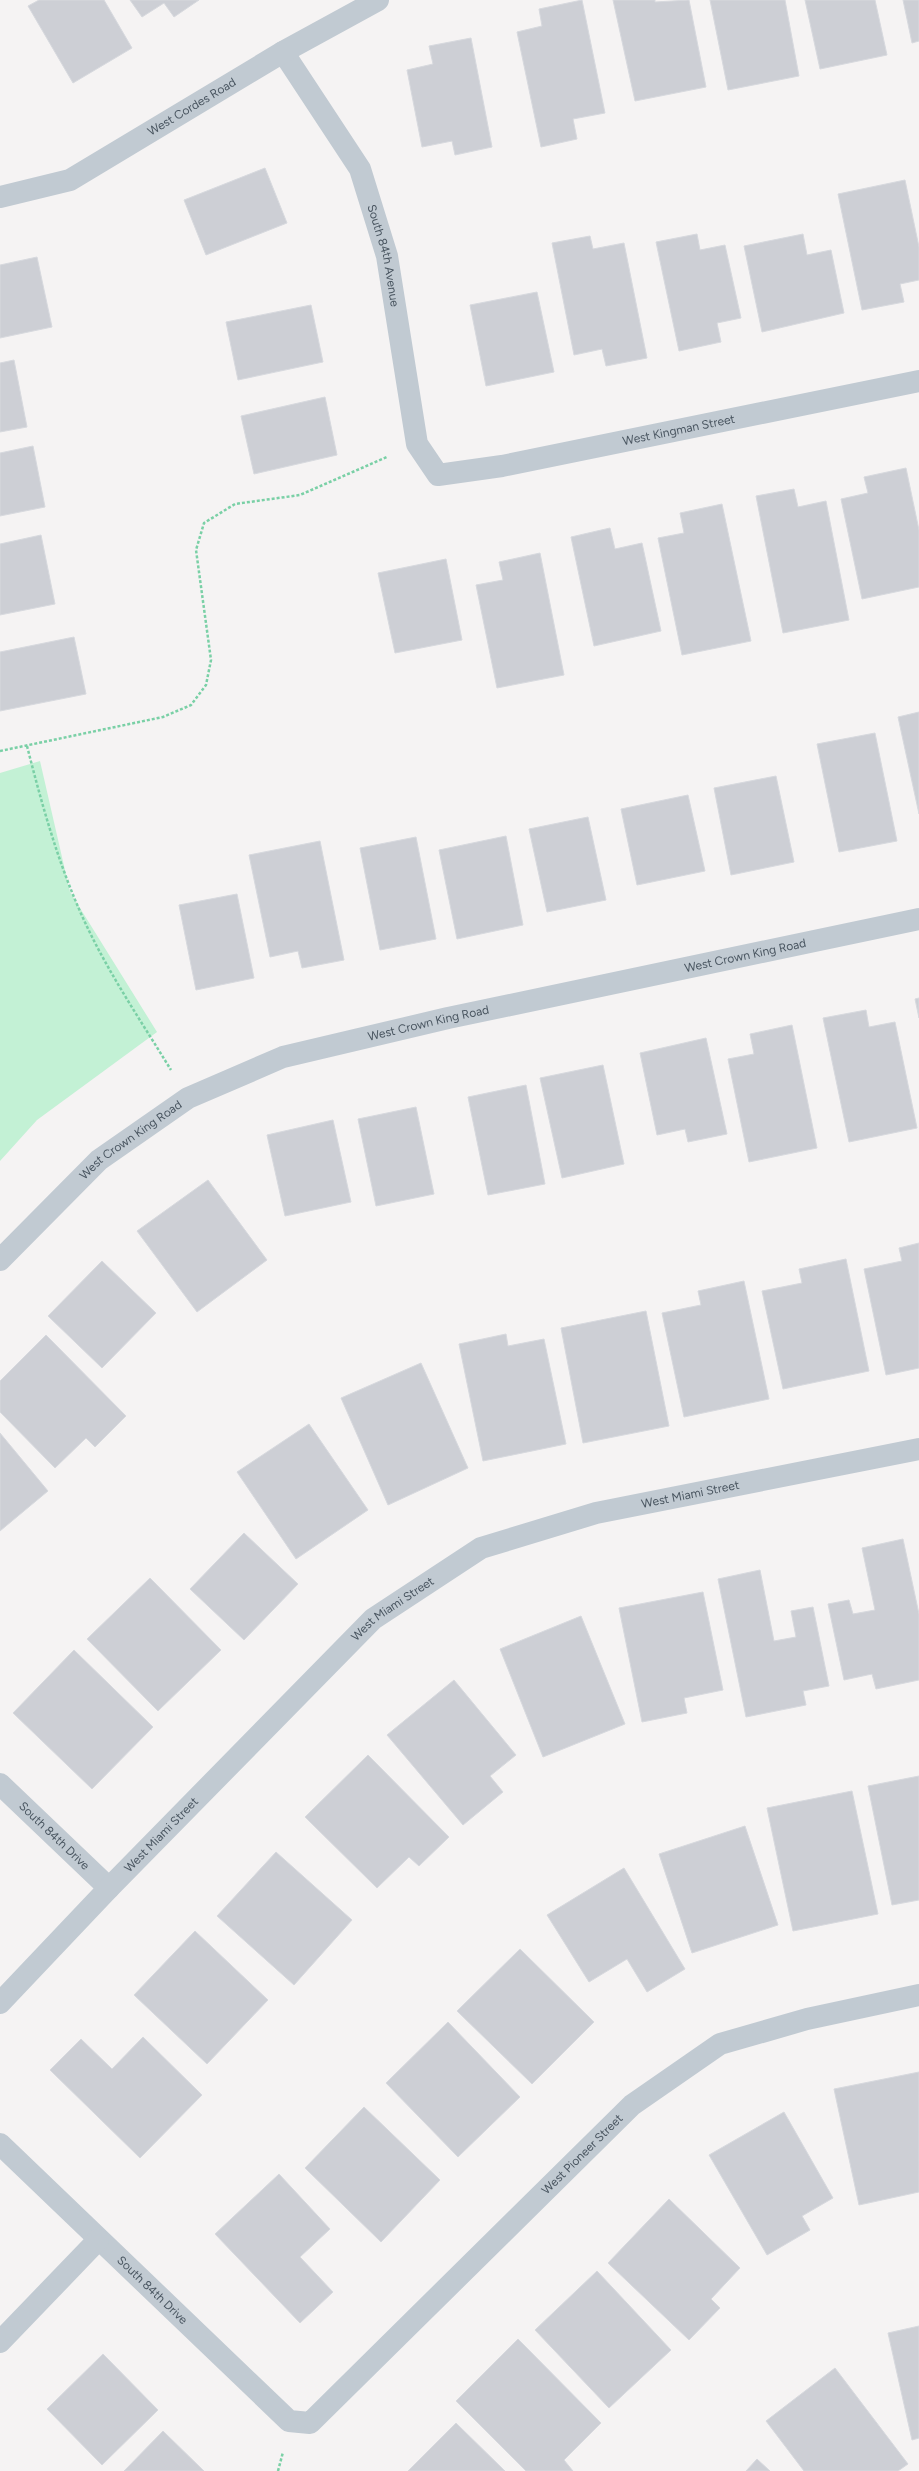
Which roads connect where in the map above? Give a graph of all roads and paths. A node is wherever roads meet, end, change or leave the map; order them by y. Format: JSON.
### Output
{"nodes":[{"id":1,"x":378,"y":0,"type":"edge"},
{"id":2,"x":282,"y":52,"type":"junction"},
{"id":3,"x":0,"y":197,"type":"edge"},
{"id":4,"x":919,"y":381,"type":"edge"},
{"id":5,"x":417,"y":444,"type":"junction"},
{"id":6,"x":438,"y":475,"type":"joint"},
{"id":7,"x":27,"y":746,"type":"junction"},
{"id":8,"x":0,"y":751,"type":"edge"},
{"id":9,"x":919,"y":919,"type":"edge"},
{"id":10,"x":188,"y":1098,"type":"junction"},
{"id":11,"x":0,"y":1260,"type":"edge"},
{"id":12,"x":919,"y":1449,"type":"edge"},
{"id":13,"x":0,"y":1784,"type":"edge"},
{"id":14,"x":109,"y":1888,"type":"junction"},
{"id":15,"x":919,"y":1995,"type":"edge"},
{"id":16,"x":0,"y":2003,"type":"edge"},
{"id":17,"x":0,"y":2144,"type":"edge"},
{"id":18,"x":98,"y":2240,"type":"junction"},
{"id":19,"x":0,"y":2342,"type":"edge"},
{"id":20,"x":310,"y":2423,"type":"joint"}],
"edges":[{"from":1,"to":2,"type":"street","name":"West Cordes Road"},
{"from":2,"to":3,"type":"street","name":"West Cordes Road"},
{"from":2,"to":5,"type":"street","name":"South 84th Avenue"},
{"from":4,"to":6,"type":"street","name":"West Kingman Street"},
{"from":5,"to":6,"type":"street","name":"South 84th Avenue"},
{"from":5,"to":7,"type":"path"},
{"from":7,"to":8,"type":"path"},
{"from":7,"to":10,"type":"path"},
{"from":9,"to":10,"type":"street","name":"West Crown King Road"},
{"from":10,"to":11,"type":"street","name":"West Crown King Road"},
{"from":12,"to":14,"type":"street","name":"West Miami Street"},
{"from":13,"to":14,"type":"street","name":"South 84th Drive"},
{"from":14,"to":16,"type":"street","name":"West Miami Street"},
{"from":15,"to":20,"type":"street","name":"West Pioneer Street"},
{"from":17,"to":18,"type":"street","name":"South 84th Drive"},
{"from":18,"to":19,"type":"street"},
{"from":18,"to":20,"type":"street","name":"South 84th Drive"}]}
